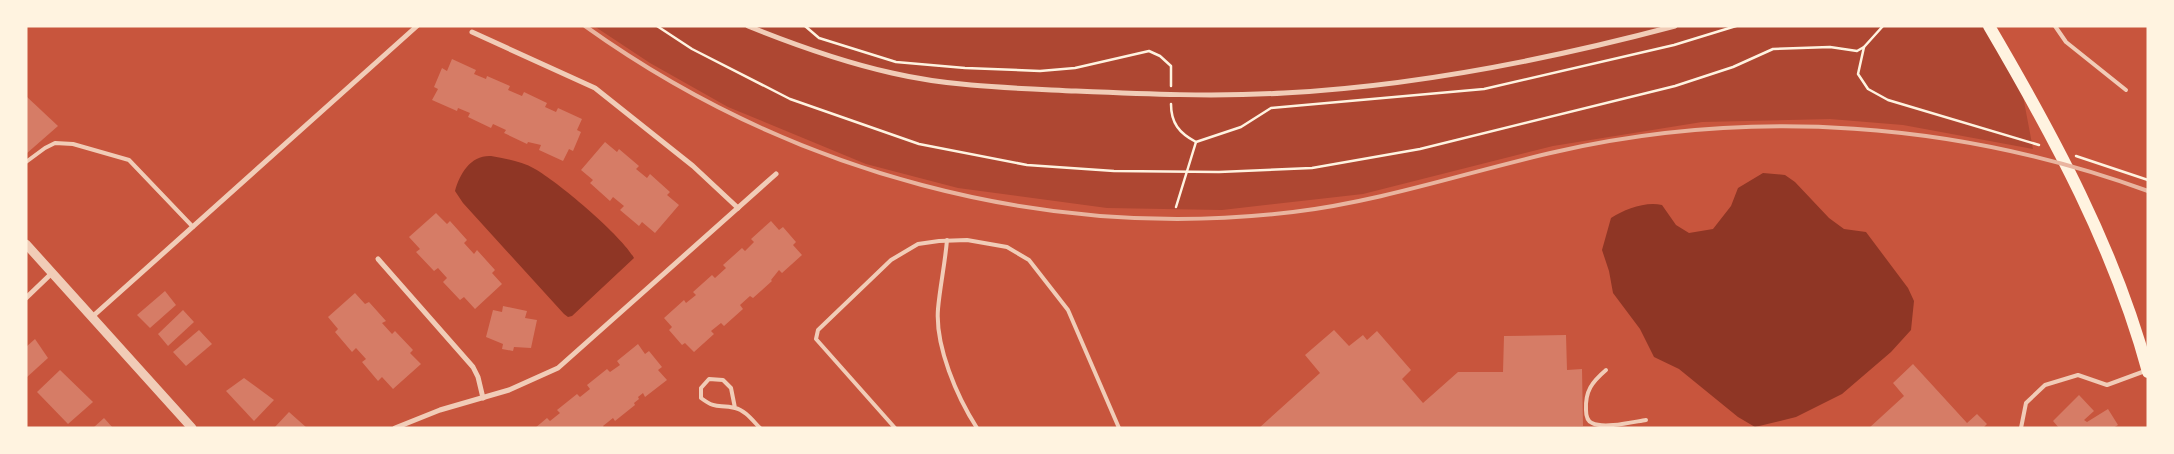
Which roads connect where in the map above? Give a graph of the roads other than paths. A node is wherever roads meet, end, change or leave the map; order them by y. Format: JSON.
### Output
{"nodes":[{"id":1,"x":416,"y":26,"type":"edge"},
{"id":2,"x":748,"y":26,"type":"edge"},
{"id":3,"x":1675,"y":26,"type":"edge"},
{"id":4,"x":1989,"y":26,"type":"edge"},
{"id":5,"x":2055,"y":26,"type":"edge"},
{"id":6,"x":472,"y":32,"type":"dead end"},
{"id":7,"x":2126,"y":90,"type":"dead end"},
{"id":8,"x":26,"y":162,"type":"edge"},
{"id":9,"x":776,"y":174,"type":"dead end"},
{"id":10,"x":738,"y":208,"type":"junction"},
{"id":11,"x":193,"y":227,"type":"junction"},
{"id":12,"x":947,"y":240,"type":"junction"},
{"id":13,"x":26,"y":244,"type":"edge"},
{"id":14,"x":378,"y":259,"type":"dead end"},
{"id":15,"x":52,"y":273,"type":"junction"},
{"id":16,"x":26,"y":298,"type":"edge"},
{"id":17,"x":92,"y":317,"type":"junction"},
{"id":18,"x":1606,"y":370,"type":"dead end"},
{"id":19,"x":2148,"y":371,"type":"edge"},
{"id":20,"x":483,"y":398,"type":"junction"},
{"id":21,"x":735,"y":408,"type":"junction"},
{"id":22,"x":1646,"y":420,"type":"dead end"},
{"id":23,"x":192,"y":428,"type":"edge"},
{"id":24,"x":395,"y":428,"type":"edge"},
{"id":25,"x":760,"y":428,"type":"edge"},
{"id":26,"x":895,"y":428,"type":"edge"},
{"id":27,"x":977,"y":428,"type":"edge"},
{"id":28,"x":1119,"y":428,"type":"edge"},
{"id":29,"x":2021,"y":428,"type":"edge"}],
"edges":[{"from":1,"to":11,"type":"street"},
{"from":2,"to":3,"type":"street"},
{"from":4,"to":19,"type":"main road"},
{"from":5,"to":7,"type":"lane"},
{"from":6,"to":10,"type":"street"},
{"from":8,"to":11,"type":"lane"},
{"from":9,"to":10,"type":"street"},
{"from":10,"to":20,"type":"street"},
{"from":11,"to":17,"type":"street"},
{"from":12,"to":26,"type":"lane"},
{"from":12,"to":27,"type":"lane"},
{"from":12,"to":28,"type":"lane"},
{"from":13,"to":15,"type":"street"},
{"from":14,"to":20,"type":"street"},
{"from":15,"to":16,"type":"street"},
{"from":15,"to":17,"type":"street"},
{"from":17,"to":23,"type":"street"},
{"from":18,"to":22,"type":"lane"},
{"from":19,"to":29,"type":"lane"},
{"from":20,"to":24,"type":"street"},
{"from":21,"to":21,"type":"lane"},
{"from":21,"to":25,"type":"lane"}]}
